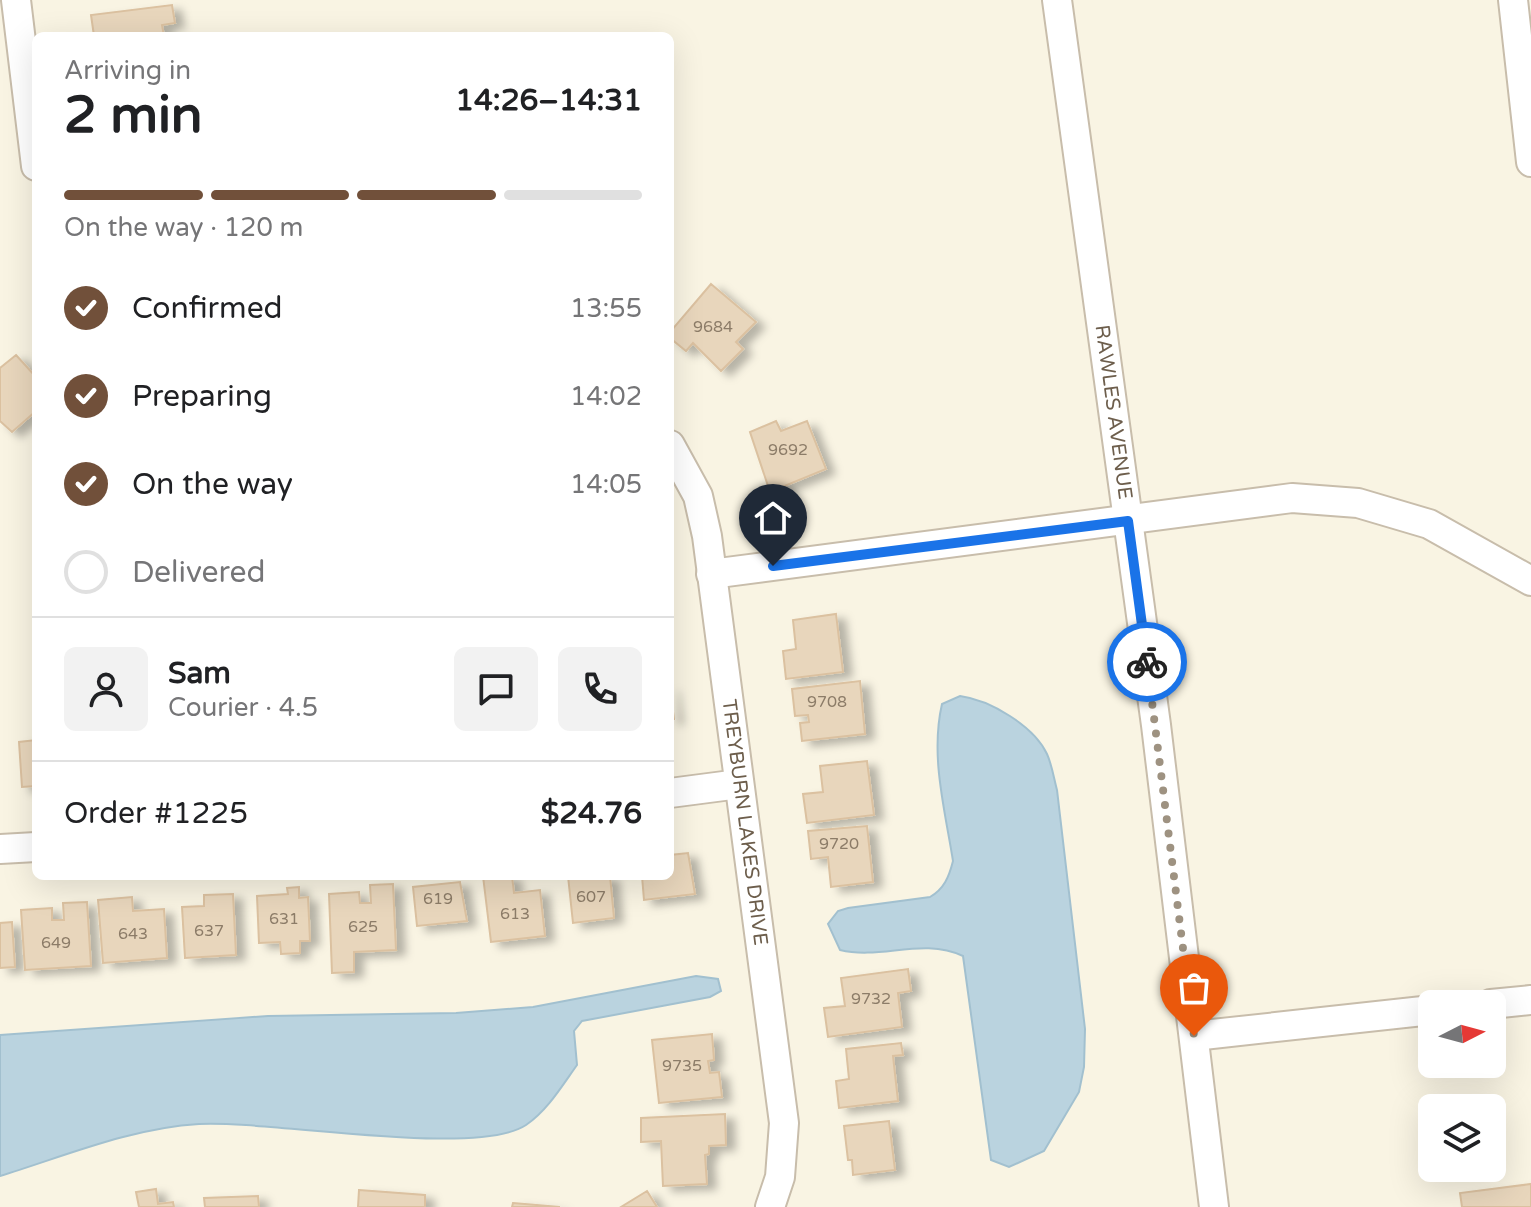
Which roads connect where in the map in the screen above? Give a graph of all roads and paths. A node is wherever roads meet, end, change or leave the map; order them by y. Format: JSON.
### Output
{"nodes":[{"id":1,"x":16,"y":0,"type":"edge"},
{"id":2,"x":1057,"y":0,"type":"edge"},
{"id":3,"x":1513,"y":0,"type":"edge"},
{"id":4,"x":32,"y":133,"type":"edge"},
{"id":5,"x":1531,"y":162,"type":"edge"},
{"id":6,"x":674,"y":452,"type":"edge"},
{"id":7,"x":1128,"y":521,"type":"junction"},
{"id":8,"x":711,"y":574,"type":"junction"},
{"id":9,"x":1531,"y":581,"type":"edge"},
{"id":10,"x":739,"y":784,"type":"junction"},
{"id":11,"x":674,"y":792,"type":"edge"},
{"id":12,"x":32,"y":847,"type":"edge"},
{"id":13,"x":0,"y":849,"type":"edge"},
{"id":14,"x":1531,"y":1000,"type":"edge"},
{"id":15,"x":1506,"y":1002,"type":"edge"},
{"id":16,"x":1418,"y":1012,"type":"edge"},
{"id":17,"x":1194,"y":1036,"type":"junction"},
{"id":18,"x":770,"y":1207,"type":"edge"},
{"id":19,"x":1214,"y":1207,"type":"edge"}],
"edges":[{"from":1,"to":4,"type":"street"},
{"from":2,"to":7,"type":"street","name":"RAWLES AVENUE"},
{"from":3,"to":5,"type":"street"},
{"from":6,"to":8,"type":"street","name":"TREYBURN LAKES DRIVE"},
{"from":7,"to":8,"type":"street"},
{"from":7,"to":9,"type":"street"},
{"from":7,"to":17,"type":"street","name":"RAWLES AVENUE"},
{"from":8,"to":10,"type":"street","name":"TREYBURN LAKES DRIVE"},
{"from":10,"to":11,"type":"street"},
{"from":10,"to":18,"type":"street","name":"TREYBURN LAKES DRIVE"},
{"from":12,"to":13,"type":"street"},
{"from":14,"to":15,"type":"street"},
{"from":16,"to":17,"type":"street"},
{"from":17,"to":19,"type":"street","name":"RAWLES AVENUE"}]}
